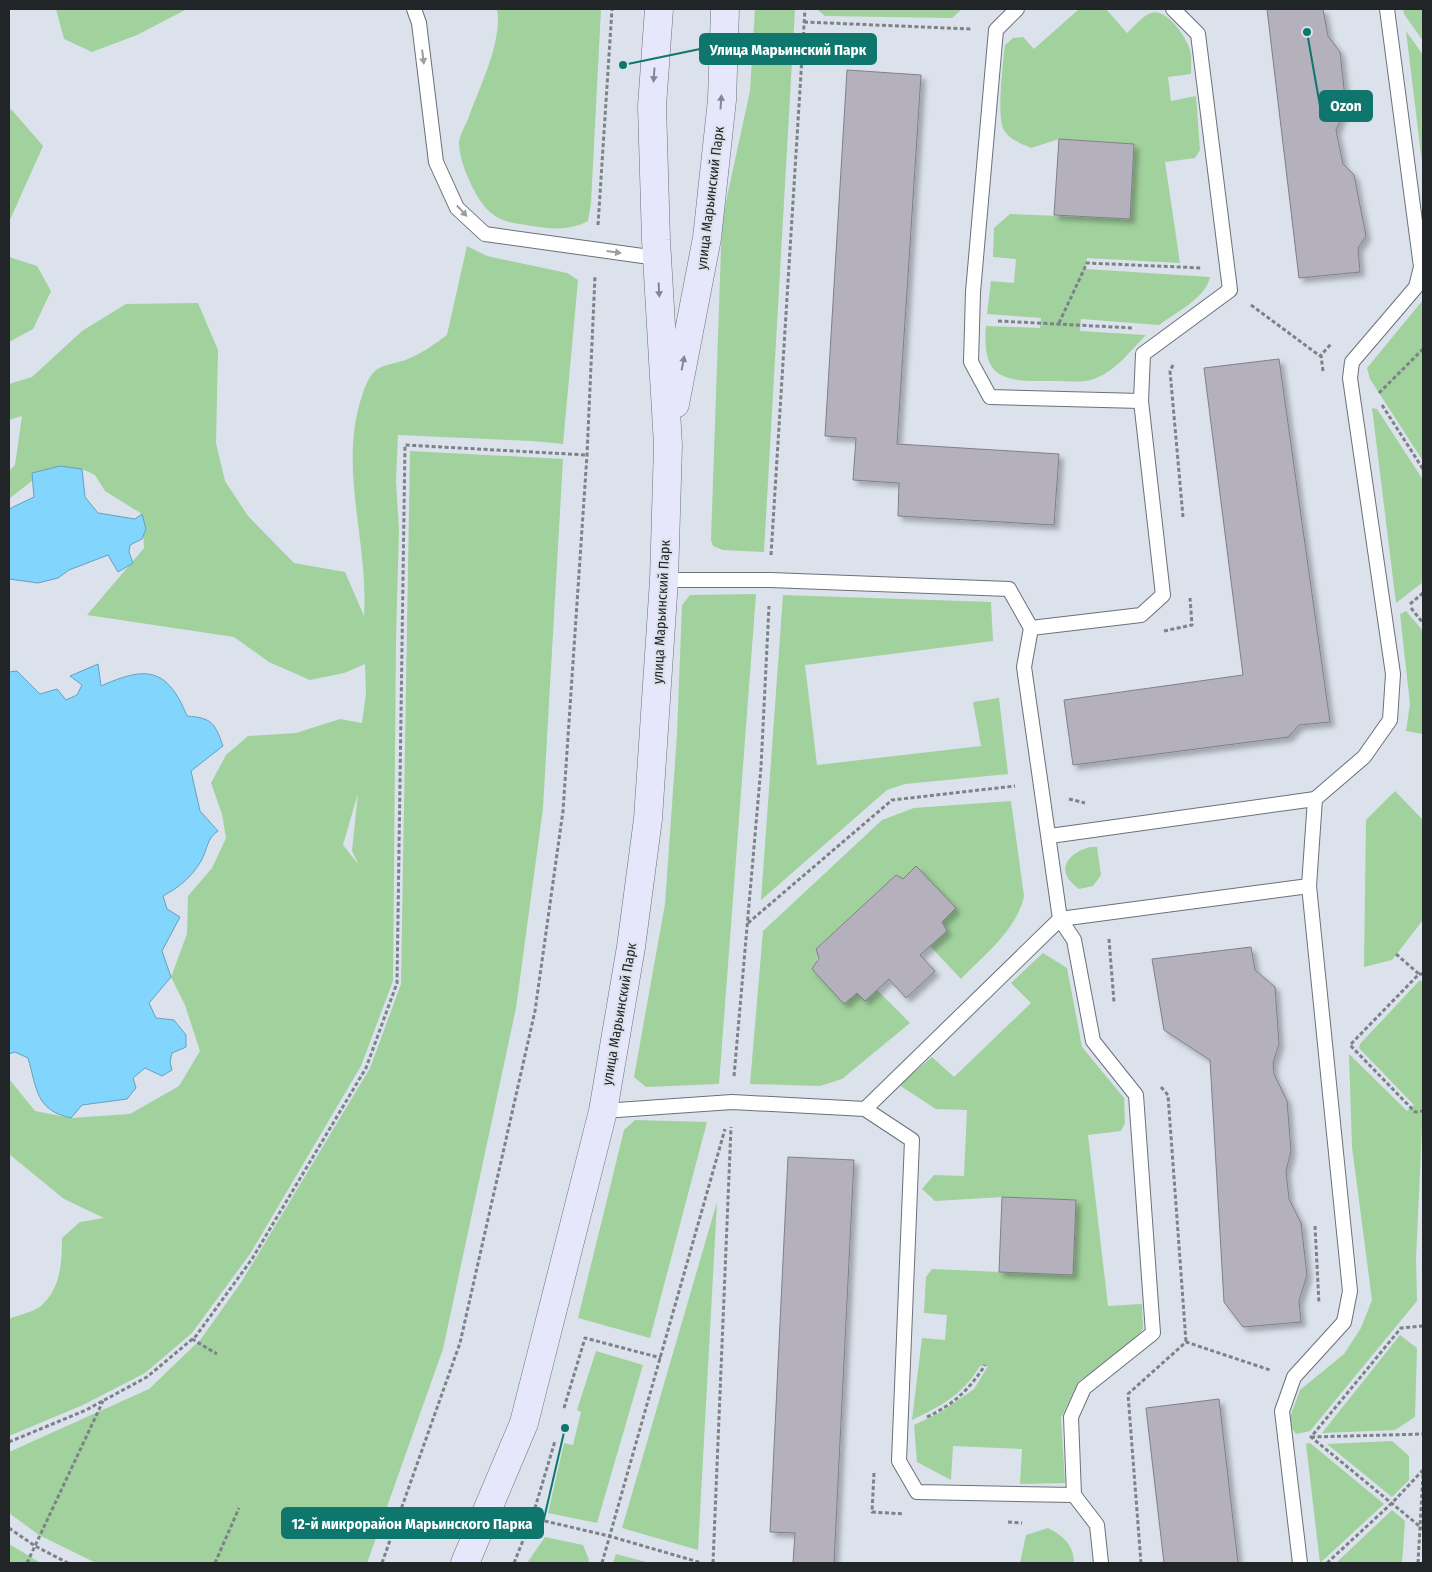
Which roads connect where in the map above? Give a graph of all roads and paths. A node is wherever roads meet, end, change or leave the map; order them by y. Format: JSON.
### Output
{"nodes":[{"id":1,"x":414,"y":9,"type":"edge"},
{"id":2,"x":612,"y":9,"type":"edge"},
{"id":3,"x":659,"y":9,"type":"edge"},
{"id":4,"x":725,"y":9,"type":"edge"},
{"id":5,"x":1017,"y":9,"type":"edge"},
{"id":6,"x":1173,"y":9,"type":"edge"},
{"id":7,"x":1387,"y":9,"type":"edge"},
{"id":8,"x":804,"y":22,"type":"dead end"},
{"id":9,"x":996,"y":30,"type":"junction"},
{"id":10,"x":596,"y":250,"type":"junction"},
{"id":11,"x":657,"y":258,"type":"junction"},
{"id":12,"x":1227,"y":269,"type":"junction"},
{"id":13,"x":1248,"y":303,"type":"dead end"},
{"id":14,"x":972,"y":319,"type":"junction"},
{"id":15,"x":1059,"y":323,"type":"junction"},
{"id":16,"x":1174,"y":332,"type":"junction"},
{"id":17,"x":1334,"y":341,"type":"dead end"},
{"id":18,"x":1423,"y":349,"type":"edge"},
{"id":19,"x":1321,"y":357,"type":"junction"},
{"id":20,"x":1174,"y":363,"type":"dead end"},
{"id":21,"x":1324,"y":376,"type":"dead end"},
{"id":22,"x":1376,"y":396,"type":"dead end"},
{"id":23,"x":1141,"y":401,"type":"junction"},
{"id":24,"x":668,"y":445,"type":"junction"},
{"id":25,"x":587,"y":455,"type":"junction"},
{"id":26,"x":1183,"y":518,"type":"dead end"},
{"id":27,"x":664,"y":580,"type":"junction"},
{"id":28,"x":1423,"y":593,"type":"edge"},
{"id":29,"x":1190,"y":596,"type":"dead end"},
{"id":30,"x":1423,"y":623,"type":"edge"},
{"id":31,"x":1031,"y":628,"type":"junction"},
{"id":32,"x":1163,"y":631,"type":"dead end"},
{"id":33,"x":1042,"y":782,"type":"junction"},
{"id":34,"x":1315,"y":799,"type":"junction"},
{"id":35,"x":1094,"y":805,"type":"dead end"},
{"id":36,"x":1050,"y":836,"type":"junction"},
{"id":37,"x":1309,"y":886,"type":"junction"},
{"id":38,"x":1060,"y":919,"type":"junction"},
{"id":39,"x":748,"y":924,"type":"dead end"},
{"id":40,"x":1112,"y":934,"type":"dead end"},
{"id":41,"x":1396,"y":954,"type":"dead end"},
{"id":42,"x":1421,"y":974,"type":"edge"},
{"id":43,"x":1115,"y":1006,"type":"dead end"},
{"id":44,"x":1350,"y":1045,"type":"junction"},
{"id":45,"x":1326,"y":1048,"type":"junction"},
{"id":46,"x":1155,"y":1080,"type":"dead end"},
{"id":47,"x":732,"y":1102,"type":"junction"},
{"id":48,"x":865,"y":1109,"type":"junction"},
{"id":49,"x":603,"y":1111,"type":"junction"},
{"id":50,"x":1423,"y":1111,"type":"edge"},
{"id":51,"x":1314,"y":1216,"type":"dead end"},
{"id":52,"x":1319,"y":1311,"type":"dead end"},
{"id":53,"x":1423,"y":1326,"type":"edge"},
{"id":54,"x":192,"y":1339,"type":"junction"},
{"id":55,"x":1186,"y":1342,"type":"junction"},
{"id":56,"x":217,"y":1354,"type":"dead end"},
{"id":57,"x":661,"y":1358,"type":"junction"},
{"id":58,"x":985,"y":1365,"type":"dead end"},
{"id":59,"x":1278,"y":1372,"type":"dead end"},
{"id":60,"x":104,"y":1400,"type":"junction"},
{"id":61,"x":562,"y":1414,"type":"dead end"},
{"id":62,"x":900,"y":1429,"type":"junction"},
{"id":63,"x":557,"y":1433,"type":"dead end"},
{"id":64,"x":1423,"y":1434,"type":"edge"},
{"id":65,"x":1311,"y":1437,"type":"junction"},
{"id":66,"x":1285,"y":1439,"type":"junction"},
{"id":67,"x":9,"y":1442,"type":"edge"},
{"id":68,"x":1423,"y":1470,"type":"edge"},
{"id":69,"x":1423,"y":1474,"type":"edge"},
{"id":70,"x":1074,"y":1495,"type":"junction"},
{"id":71,"x":1392,"y":1503,"type":"junction"},
{"id":72,"x":239,"y":1508,"type":"dead end"},
{"id":73,"x":532,"y":1518,"type":"junction"},
{"id":74,"x":1422,"y":1527,"type":"edge"},
{"id":75,"x":9,"y":1528,"type":"edge"},
{"id":76,"x":609,"y":1536,"type":"junction"},
{"id":77,"x":36,"y":1546,"type":"junction"},
{"id":78,"x":27,"y":1563,"type":"edge"},
{"id":79,"x":68,"y":1563,"type":"edge"},
{"id":80,"x":215,"y":1563,"type":"edge"},
{"id":81,"x":382,"y":1563,"type":"edge"},
{"id":82,"x":465,"y":1563,"type":"edge"},
{"id":83,"x":514,"y":1563,"type":"edge"},
{"id":84,"x":602,"y":1563,"type":"edge"},
{"id":85,"x":702,"y":1563,"type":"edge"},
{"id":86,"x":713,"y":1563,"type":"edge"},
{"id":87,"x":1101,"y":1563,"type":"edge"},
{"id":88,"x":1140,"y":1563,"type":"edge"},
{"id":89,"x":1300,"y":1563,"type":"edge"},
{"id":90,"x":1327,"y":1563,"type":"edge"},
{"id":91,"x":1418,"y":1563,"type":"edge"}],
"edges":[{"from":1,"to":10,"type":"lane","one_way":true},
{"from":2,"to":10,"type":"path"},
{"from":3,"to":11,"type":"main road","name":"улица Марьинский Парк","one_way":true},
{"from":24,"to":4,"type":"main road","name":"улица Марьинский Парк","one_way":true},
{"from":5,"to":9,"type":"lane"},
{"from":6,"to":12,"type":"lane"},
{"from":7,"to":34,"type":"lane"},
{"from":8,"to":9,"type":"path"},
{"from":9,"to":14,"type":"lane"},
{"from":10,"to":11,"type":"lane","one_way":true},
{"from":10,"to":25,"type":"path"},
{"from":11,"to":24,"type":"main road","name":"улица Марьинский Парк","one_way":true},
{"from":12,"to":15,"type":"path"},
{"from":12,"to":16,"type":"lane"},
{"from":13,"to":19,"type":"path"},
{"from":14,"to":15,"type":"path"},
{"from":14,"to":23,"type":"lane"},
{"from":15,"to":16,"type":"path"},
{"from":16,"to":23,"type":"lane"},
{"from":17,"to":19,"type":"path"},
{"from":18,"to":22,"type":"path"},
{"from":19,"to":21,"type":"path"},
{"from":20,"to":26,"type":"path"},
{"from":23,"to":31,"type":"lane"},
{"from":24,"to":27,"type":"main road","name":"улица Марьинский Парк"},
{"from":25,"to":54,"type":"path"},
{"from":25,"to":81,"type":"path"},
{"from":27,"to":31,"type":"lane"},
{"from":27,"to":49,"type":"main road","name":"улица Марьинский Парк"},
{"from":28,"to":30,"type":"path"},
{"from":29,"to":32,"type":"path"},
{"from":31,"to":33,"type":"lane"},
{"from":33,"to":35,"type":"path"},
{"from":33,"to":36,"type":"lane"},
{"from":33,"to":39,"type":"path"},
{"from":34,"to":36,"type":"lane"},
{"from":34,"to":37,"type":"lane"},
{"from":36,"to":38,"type":"lane"},
{"from":37,"to":38,"type":"lane"},
{"from":37,"to":45,"type":"lane"},
{"from":38,"to":48,"type":"lane"},
{"from":38,"to":70,"type":"lane"},
{"from":40,"to":43,"type":"path"},
{"from":41,"to":42,"type":"path"},
{"from":42,"to":44,"type":"path"},
{"from":44,"to":45,"type":"path"},
{"from":44,"to":50,"type":"path"},
{"from":45,"to":66,"type":"lane"},
{"from":46,"to":55,"type":"path"},
{"from":47,"to":48,"type":"lane"},
{"from":47,"to":49,"type":"lane"},
{"from":47,"to":57,"type":"path"},
{"from":47,"to":86,"type":"path"},
{"from":48,"to":62,"type":"lane"},
{"from":49,"to":82,"type":"main road","name":"улица Марьинский Парк"},
{"from":51,"to":52,"type":"path"},
{"from":53,"to":65,"type":"path"},
{"from":54,"to":56,"type":"path"},
{"from":54,"to":60,"type":"path"},
{"from":55,"to":59,"type":"path"},
{"from":55,"to":88,"type":"path"},
{"from":57,"to":61,"type":"path"},
{"from":57,"to":76,"type":"path"},
{"from":58,"to":62,"type":"path"},
{"from":60,"to":67,"type":"path"},
{"from":60,"to":77,"type":"path"},
{"from":62,"to":70,"type":"lane"},
{"from":63,"to":73,"type":"path"},
{"from":64,"to":65,"type":"path"},
{"from":65,"to":66,"type":"path"},
{"from":65,"to":71,"type":"path"},
{"from":66,"to":89,"type":"lane"},
{"from":68,"to":71,"type":"path"},
{"from":69,"to":74,"type":"path"},
{"from":70,"to":87,"type":"lane"},
{"from":71,"to":74,"type":"path"},
{"from":71,"to":90,"type":"path"},
{"from":72,"to":80,"type":"path"},
{"from":73,"to":76,"type":"path"},
{"from":73,"to":83,"type":"path"},
{"from":74,"to":91,"type":"path"},
{"from":75,"to":77,"type":"path"},
{"from":76,"to":84,"type":"path"},
{"from":76,"to":85,"type":"path"},
{"from":77,"to":78,"type":"path"},
{"from":77,"to":79,"type":"path"}]}
